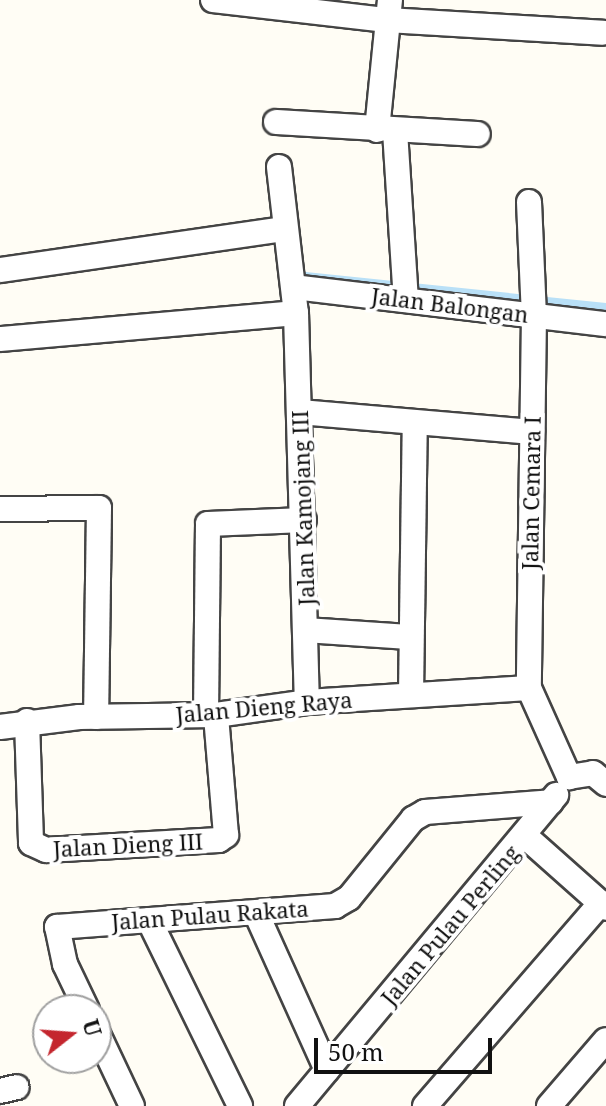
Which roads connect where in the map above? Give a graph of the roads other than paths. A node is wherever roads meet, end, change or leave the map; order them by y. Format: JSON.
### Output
{"nodes":[{"id":1,"x":213,"y":0,"type":"edge"},
{"id":2,"x":388,"y":10,"type":"edge"},
{"id":3,"x":603,"y":33,"type":"dead end"},
{"id":4,"x":276,"y":122,"type":"dead end"},
{"id":5,"x":386,"y":130,"type":"junction"},
{"id":6,"x":478,"y":134,"type":"dead end"},
{"id":7,"x":279,"y":167,"type":"dead end"},
{"id":8,"x":529,"y":202,"type":"dead end"},
{"id":9,"x":283,"y":229,"type":"junction"},
{"id":10,"x":0,"y":270,"type":"edge"},
{"id":11,"x":294,"y":287,"type":"junction"},
{"id":12,"x":406,"y":290,"type":"junction"},
{"id":13,"x":534,"y":304,"type":"junction"},
{"id":14,"x":296,"y":313,"type":"junction"},
{"id":15,"x":606,"y":324,"type":"edge"},
{"id":16,"x":0,"y":339,"type":"edge"},
{"id":17,"x":300,"y":412,"type":"junction"},
{"id":18,"x":415,"y":425,"type":"junction"},
{"id":19,"x":532,"y":432,"type":"junction"},
{"id":20,"x":0,"y":509,"type":"edge"},
{"id":21,"x":304,"y":520,"type":"junction"},
{"id":22,"x":306,"y":630,"type":"junction"},
{"id":23,"x":408,"y":637,"type":"junction"},
{"id":24,"x":529,"y":688,"type":"junction"},
{"id":25,"x":411,"y":695,"type":"junction"},
{"id":26,"x":307,"y":702,"type":"junction"},
{"id":27,"x":211,"y":715,"type":"junction"},
{"id":28,"x":96,"y":717,"type":"junction"},
{"id":29,"x":27,"y":721,"type":"junction"},
{"id":30,"x":0,"y":727,"type":"edge"},
{"id":31,"x":569,"y":777,"type":"junction"},
{"id":32,"x":606,"y":784,"type":"edge"},
{"id":33,"x":551,"y":802,"type":"junction"},
{"id":34,"x":525,"y":836,"type":"junction"},
{"id":35,"x":603,"y":906,"type":"edge"},
{"id":36,"x":257,"y":915,"type":"junction"},
{"id":37,"x":149,"y":920,"type":"junction"},
{"id":38,"x":80,"y":994,"type":"edge"},
{"id":39,"x":606,"y":1040,"type":"edge"},
{"id":40,"x":112,"y":1064,"type":"edge"},
{"id":41,"x":327,"y":1070,"type":"junction"},
{"id":42,"x":132,"y":1106,"type":"edge"},
{"id":43,"x":240,"y":1106,"type":"edge"},
{"id":44,"x":297,"y":1106,"type":"edge"},
{"id":45,"x":425,"y":1106,"type":"edge"},
{"id":46,"x":549,"y":1106,"type":"edge"}],
"edges":[{"from":1,"to":2,"type":"street"},
{"from":2,"to":3,"type":"street"},
{"from":2,"to":5,"type":"street"},
{"from":4,"to":5,"type":"street"},
{"from":5,"to":6,"type":"street"},
{"from":5,"to":12,"type":"street"},
{"from":7,"to":9,"type":"street","name":"Jalan Kamojang III"},
{"from":8,"to":13,"type":"street","name":"Jalan Cemara I"},
{"from":9,"to":10,"type":"street"},
{"from":9,"to":11,"type":"street","name":"Jalan Kamojang III"},
{"from":11,"to":12,"type":"street","name":"Jalan Balongan"},
{"from":11,"to":14,"type":"street","name":"Jalan Kamojang III"},
{"from":12,"to":13,"type":"street","name":"Jalan Balongan"},
{"from":13,"to":15,"type":"street","name":"Jalan Balongan"},
{"from":13,"to":19,"type":"street","name":"Jalan Cemara I"},
{"from":14,"to":16,"type":"street"},
{"from":14,"to":17,"type":"street","name":"Jalan Kamojang III"},
{"from":17,"to":18,"type":"street"},
{"from":17,"to":21,"type":"street","name":"Jalan Kamojang III"},
{"from":18,"to":19,"type":"street"},
{"from":18,"to":23,"type":"street"},
{"from":19,"to":24,"type":"street","name":"Jalan Cemara I"},
{"from":20,"to":28,"type":"street"},
{"from":21,"to":22,"type":"street","name":"Jalan Kamojang III"},
{"from":21,"to":27,"type":"street"},
{"from":22,"to":23,"type":"street"},
{"from":22,"to":26,"type":"street","name":"Jalan Kamojang III"},
{"from":23,"to":25,"type":"street"},
{"from":24,"to":25,"type":"street","name":"Jalan Dieng Raya"},
{"from":24,"to":31,"type":"street","name":"Jalan Cemara I"},
{"from":25,"to":26,"type":"street","name":"Jalan Dieng Raya"},
{"from":26,"to":27,"type":"street","name":"Jalan Dieng Raya"},
{"from":27,"to":28,"type":"street","name":"Jalan Dieng Raya"},
{"from":27,"to":29,"type":"street","name":"Jalan Dieng III"},
{"from":28,"to":29,"type":"street","name":"Jalan Dieng Raya"},
{"from":29,"to":30,"type":"street","name":"Jalan Dieng Raya"},
{"from":31,"to":32,"type":"street"},
{"from":31,"to":33,"type":"street","name":"Jalan Pulau Perling"},
{"from":33,"to":34,"type":"street","name":"Jalan Pulau Perling"},
{"from":33,"to":36,"type":"street","name":"Jalan Pulau Rakata"},
{"from":34,"to":35,"type":"street"},
{"from":34,"to":41,"type":"street","name":"Jalan Pulau Perling"},
{"from":35,"to":45,"type":"street"},
{"from":36,"to":37,"type":"street","name":"Jalan Pulau Rakata"},
{"from":36,"to":41,"type":"street"},
{"from":37,"to":38,"type":"street","name":"Jalan Pulau Rakata"},
{"from":37,"to":43,"type":"street"},
{"from":39,"to":46,"type":"street"},
{"from":40,"to":42,"type":"street"},
{"from":41,"to":44,"type":"street","name":"Jalan Pulau Perling"}]}
